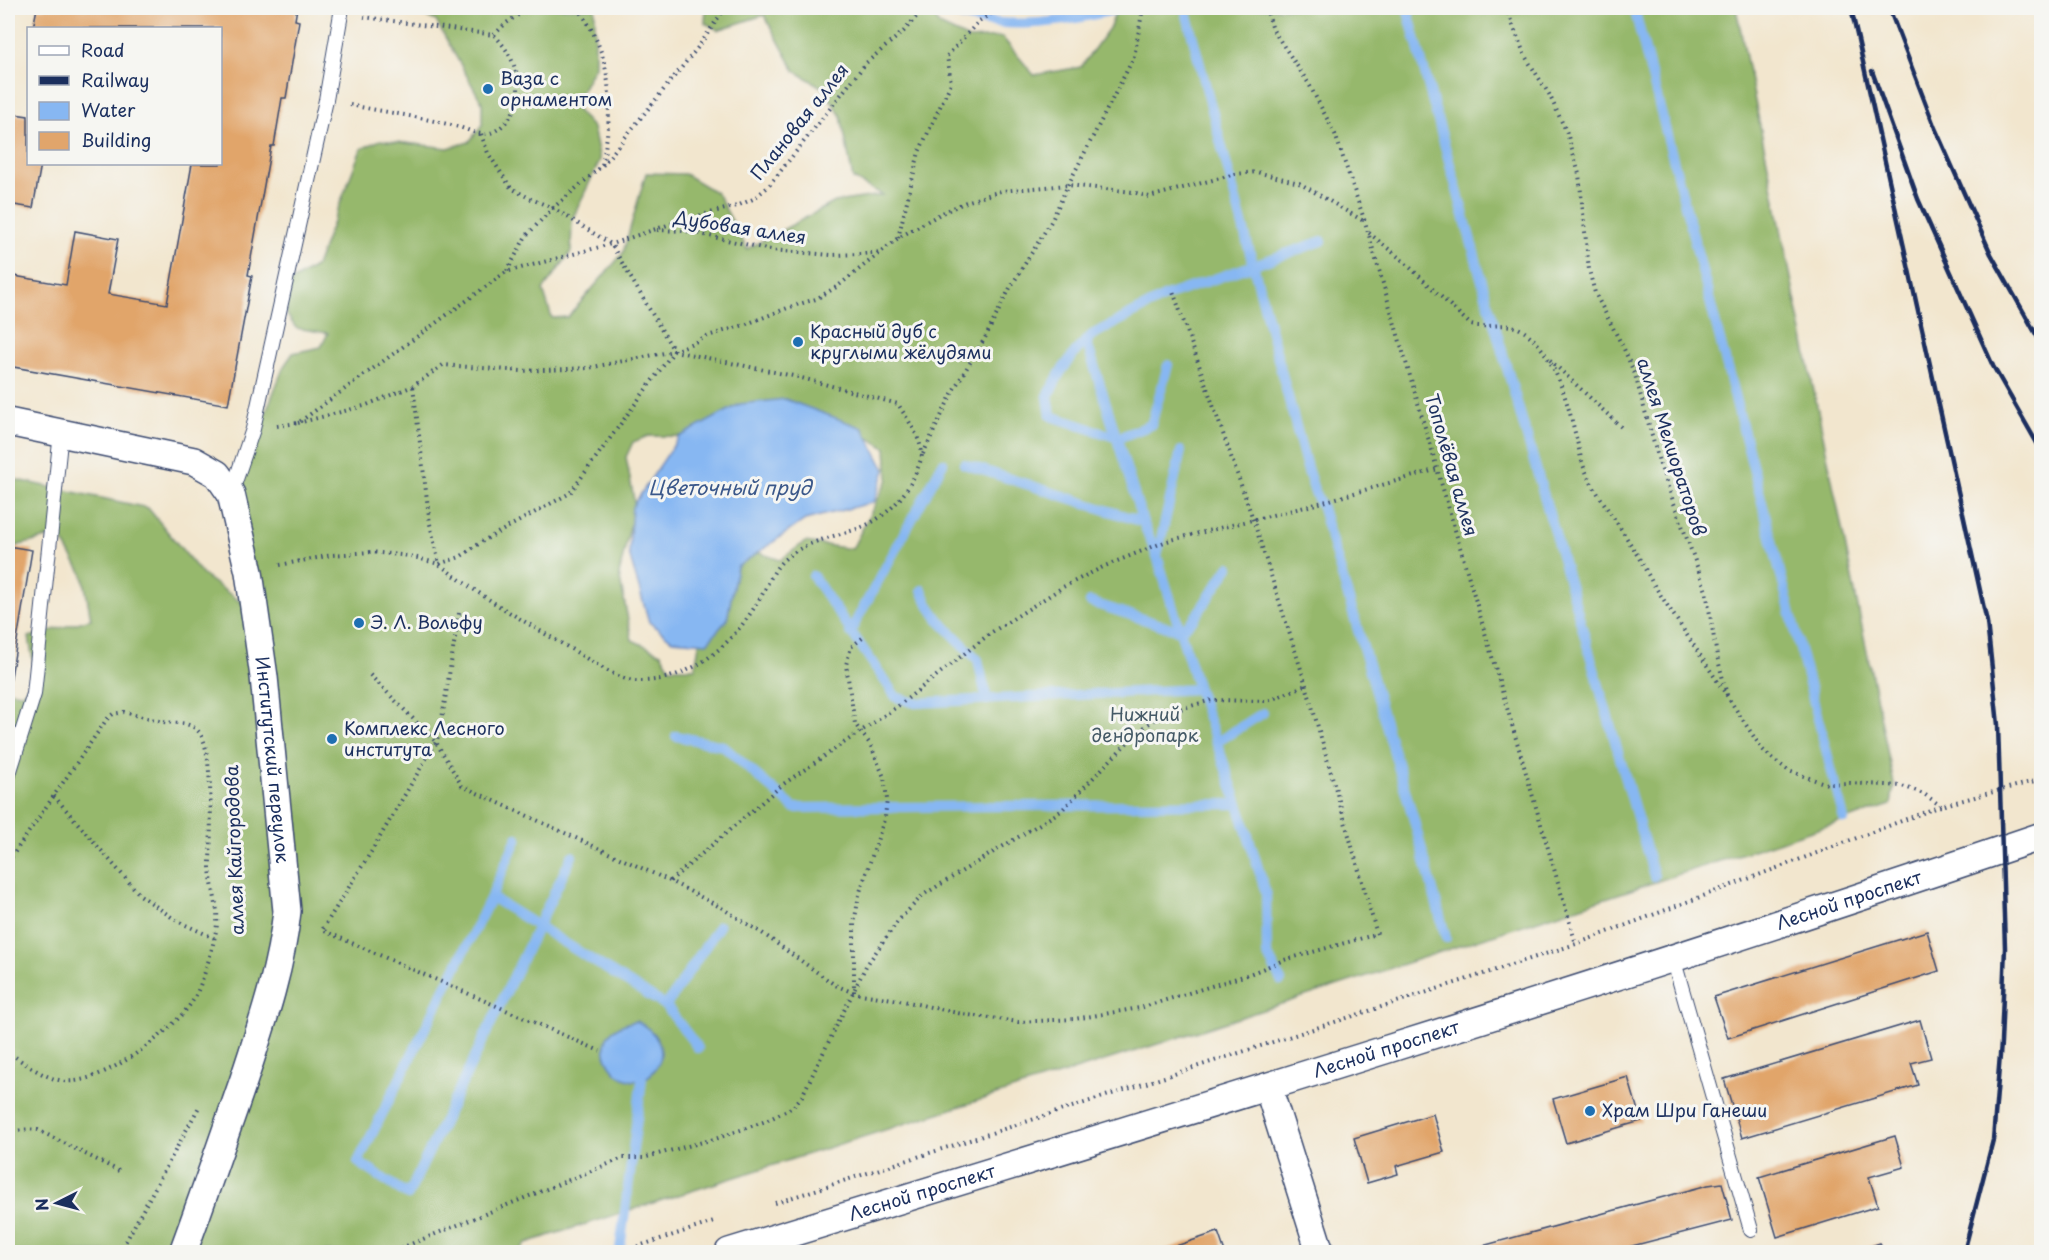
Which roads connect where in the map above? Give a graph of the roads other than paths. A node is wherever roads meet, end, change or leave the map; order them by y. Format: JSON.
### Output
{"nodes":[{"id":1,"x":342,"y":10,"type":"edge"},
{"id":2,"x":8,"y":423,"type":"edge"},
{"id":3,"x":61,"y":432,"type":"junction"},
{"id":4,"x":231,"y":494,"type":"junction"},
{"id":5,"x":8,"y":777,"type":"edge"},
{"id":6,"x":2042,"y":836,"type":"edge"},
{"id":7,"x":1673,"y":958,"type":"junction"},
{"id":8,"x":1268,"y":1087,"type":"junction"},
{"id":9,"x":1751,"y":1230,"type":"dead end"},
{"id":10,"x":183,"y":1252,"type":"edge"},
{"id":11,"x":729,"y":1252,"type":"edge"},
{"id":12,"x":1320,"y":1252,"type":"edge"}],
"edges":[{"from":1,"to":4,"type":"lane"},
{"from":2,"to":3,"type":"street","name":"Институтский переулок"},
{"from":3,"to":4,"type":"street","name":"Институтский переулок"},
{"from":3,"to":5,"type":"lane"},
{"from":4,"to":10,"type":"street","name":"Институтский переулок"},
{"from":6,"to":7,"type":"street","name":"Лесной проспект"},
{"from":7,"to":8,"type":"street","name":"Лесной проспект"},
{"from":7,"to":9,"type":"lane"},
{"from":8,"to":11,"type":"street","name":"Лесной проспект"},
{"from":8,"to":12,"type":"street"}]}
